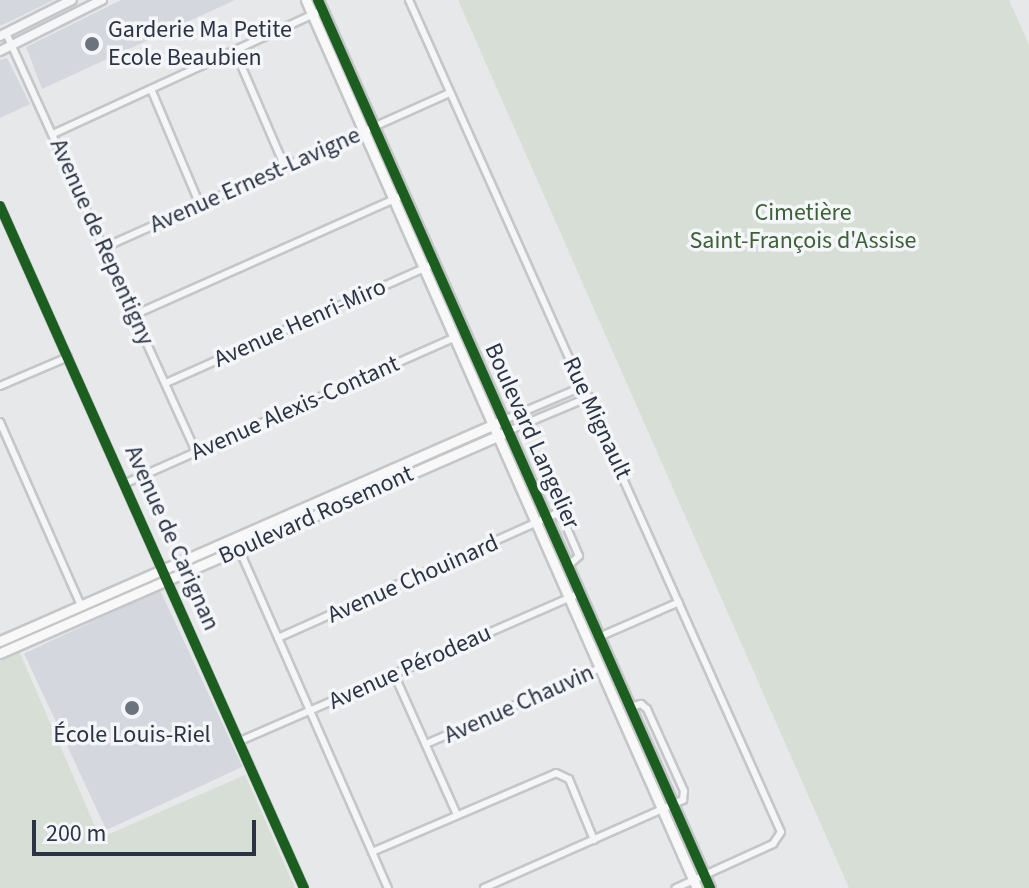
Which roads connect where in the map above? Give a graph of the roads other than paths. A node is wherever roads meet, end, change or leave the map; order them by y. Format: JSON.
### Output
{"nodes":[{"id":1,"x":72,"y":0,"type":"edge"},
{"id":2,"x":102,"y":0,"type":"edge"},
{"id":3,"x":306,"y":0,"type":"edge"},
{"id":4,"x":409,"y":0,"type":"edge"},
{"id":5,"x":58,"y":7,"type":"junction"},
{"id":6,"x":317,"y":8,"type":"edge"},
{"id":7,"x":64,"y":19,"type":"junction"},
{"id":8,"x":3,"y":34,"type":"edge"},
{"id":9,"x":12,"y":45,"type":"junction"},
{"id":10,"x":0,"y":51,"type":"edge"},
{"id":11,"x":235,"y":51,"type":"junction"},
{"id":12,"x":151,"y":89,"type":"junction"},
{"id":13,"x":449,"y":93,"type":"junction"},
{"id":14,"x":373,"y":128,"type":"junction"},
{"id":15,"x":363,"y":132,"type":"junction"},
{"id":16,"x":53,"y":134,"type":"junction"},
{"id":17,"x":285,"y":167,"type":"junction"},
{"id":18,"x":403,"y":195,"type":"junction"},
{"id":19,"x":392,"y":200,"type":"junction"},
{"id":20,"x":200,"y":205,"type":"junction"},
{"id":21,"x":0,"y":206,"type":"edge"},
{"id":22,"x":103,"y":248,"type":"junction"},
{"id":23,"x":433,"y":264,"type":"junction"},
{"id":24,"x":422,"y":269,"type":"junction"},
{"id":25,"x":134,"y":315,"type":"junction"},
{"id":26,"x":464,"y":333,"type":"junction"},
{"id":27,"x":453,"y":338,"type":"junction"},
{"id":28,"x":68,"y":357,"type":"junction"},
{"id":29,"x":166,"y":383,"type":"junction"},
{"id":30,"x":0,"y":386,"type":"edge"},
{"id":31,"x":584,"y":386,"type":"junction"},
{"id":32,"x":589,"y":397,"type":"junction"},
{"id":33,"x":504,"y":420,"type":"junction"},
{"id":34,"x":0,"y":422,"type":"edge"},
{"id":35,"x":492,"y":426,"type":"junction"},
{"id":36,"x":508,"y":431,"type":"junction"},
{"id":37,"x":497,"y":436,"type":"junction"},
{"id":38,"x":196,"y":451,"type":"junction"},
{"id":39,"x":126,"y":483,"type":"junction"},
{"id":40,"x":547,"y":519,"type":"junction"},
{"id":41,"x":536,"y":525,"type":"junction"},
{"id":42,"x":239,"y":549,"type":"junction"},
{"id":43,"x":164,"y":569,"type":"junction"},
{"id":44,"x":169,"y":579,"type":"junction"},
{"id":45,"x":580,"y":593,"type":"junction"},
{"id":46,"x":568,"y":598,"type":"junction"},
{"id":47,"x":679,"y":602,"type":"junction"},
{"id":48,"x":81,"y":605,"type":"junction"},
{"id":49,"x":86,"y":616,"type":"junction"},
{"id":50,"x":599,"y":637,"type":"junction"},
{"id":51,"x":278,"y":638,"type":"junction"},
{"id":52,"x":588,"y":641,"type":"junction"},
{"id":53,"x":2,"y":643,"type":"edge"},
{"id":54,"x":611,"y":664,"type":"junction"},
{"id":55,"x":600,"y":669,"type":"junction"},
{"id":56,"x":394,"y":674,"type":"junction"},
{"id":57,"x":630,"y":707,"type":"junction"},
{"id":58,"x":310,"y":711,"type":"junction"},
{"id":59,"x":240,"y":741,"type":"junction"},
{"id":60,"x":426,"y":744,"type":"junction"},
{"id":61,"x":674,"y":805,"type":"junction"},
{"id":62,"x":662,"y":810,"type":"junction"},
{"id":63,"x":457,"y":815,"type":"junction"},
{"id":64,"x":594,"y":840,"type":"junction"},
{"id":65,"x":372,"y":852,"type":"junction"},
{"id":66,"x":705,"y":875,"type":"junction"},
{"id":67,"x":695,"y":884,"type":"edge"},
{"id":68,"x":304,"y":888,"type":"edge"},
{"id":69,"x":388,"y":888,"type":"edge"},
{"id":70,"x":484,"y":888,"type":"edge"},
{"id":71,"x":676,"y":888,"type":"edge"},
{"id":72,"x":710,"y":888,"type":"edge"}],
"edges":[{"from":1,"to":5,"type":"street"},
{"from":2,"to":7,"type":"street"},
{"from":3,"to":6,"type":"main road","name":"Boulevard Langelier"},
{"from":4,"to":13,"type":"street","name":"Rue Mignault"},
{"from":5,"to":7,"type":"street"},
{"from":5,"to":8,"type":"street"},
{"from":6,"to":11,"type":"street"},
{"from":6,"to":14,"type":"main road","name":"Boulevard Langelier"},
{"from":6,"to":15,"type":"main road","name":"Boulevard Langelier"},
{"from":7,"to":9,"type":"street"},
{"from":8,"to":9,"type":"street","name":"Avenue de Repentigny"},
{"from":9,"to":10,"type":"street"},
{"from":9,"to":16,"type":"street","name":"Avenue de Repentigny"},
{"from":11,"to":12,"type":"street"},
{"from":11,"to":17,"type":"street"},
{"from":12,"to":16,"type":"street"},
{"from":12,"to":20,"type":"street"},
{"from":13,"to":14,"type":"street","name":"Avenue Ernest-Lavigne"},
{"from":13,"to":31,"type":"street","name":"Rue Mignault"},
{"from":14,"to":15,"type":"street","name":"Avenue Ernest-Lavigne"},
{"from":14,"to":18,"type":"main road","name":"Boulevard Langelier"},
{"from":15,"to":17,"type":"street","name":"Avenue Ernest-Lavigne"},
{"from":15,"to":19,"type":"main road","name":"Boulevard Langelier"},
{"from":16,"to":22,"type":"street","name":"Avenue de Repentigny"},
{"from":17,"to":20,"type":"street","name":"Avenue Ernest-Lavigne"},
{"from":18,"to":19,"type":"street"},
{"from":18,"to":23,"type":"main road","name":"Boulevard Langelier"},
{"from":19,"to":24,"type":"main road","name":"Boulevard Langelier"},
{"from":19,"to":25,"type":"street"},
{"from":20,"to":22,"type":"street","name":"Avenue Ernest-Lavigne"},
{"from":21,"to":28,"type":"street","name":"Avenue de Carignan"},
{"from":22,"to":25,"type":"street","name":"Avenue de Repentigny"},
{"from":23,"to":24,"type":"street","name":"Avenue Henri-Miro"},
{"from":23,"to":26,"type":"main road","name":"Boulevard Langelier"},
{"from":24,"to":27,"type":"main road","name":"Boulevard Langelier"},
{"from":24,"to":29,"type":"street","name":"Avenue Henri-Miro"},
{"from":25,"to":29,"type":"street","name":"Avenue de Repentigny"},
{"from":26,"to":27,"type":"street","name":"Avenue Alexis-Contant"},
{"from":26,"to":33,"type":"main road","name":"Boulevard Langelier"},
{"from":27,"to":35,"type":"main road","name":"Boulevard Langelier"},
{"from":27,"to":38,"type":"street","name":"Avenue Alexis-Contant"},
{"from":28,"to":30,"type":"street"},
{"from":28,"to":39,"type":"street","name":"Avenue de Carignan"},
{"from":29,"to":38,"type":"street","name":"Avenue de Repentigny"},
{"from":31,"to":32,"type":"street","name":"Rue Mignault"},
{"from":31,"to":33,"type":"street","name":"Boulevard Rosemont"},
{"from":32,"to":36,"type":"street","name":"Boulevard Rosemont"},
{"from":32,"to":47,"type":"street","name":"Rue Mignault"},
{"from":33,"to":35,"type":"main road","name":"Boulevard Rosemont"},
{"from":33,"to":36,"type":"main road","name":"Boulevard Langelier"},
{"from":34,"to":48,"type":"street"},
{"from":35,"to":37,"type":"main road","name":"Boulevard Langelier"},
{"from":35,"to":43,"type":"main road","name":"Boulevard Rosemont"},
{"from":36,"to":37,"type":"main road","name":"Boulevard Rosemont"},
{"from":36,"to":40,"type":"main road","name":"Boulevard Langelier"},
{"from":37,"to":41,"type":"main road","name":"Boulevard Langelier"},
{"from":37,"to":42,"type":"main road","name":"Boulevard Rosemont"},
{"from":38,"to":39,"type":"street","name":"Avenue Alexis-Contant"},
{"from":39,"to":43,"type":"street","name":"Avenue de Carignan"},
{"from":40,"to":41,"type":"street","name":"Avenue Chouinard"},
{"from":40,"to":45,"type":"main road","name":"Boulevard Langelier"},
{"from":41,"to":46,"type":"main road","name":"Boulevard Langelier"},
{"from":41,"to":51,"type":"street","name":"Avenue Chouinard"},
{"from":42,"to":44,"type":"main road","name":"Boulevard Rosemont"},
{"from":42,"to":51,"type":"street"},
{"from":43,"to":44,"type":"street","name":"Avenue de Carignan"},
{"from":43,"to":48,"type":"main road","name":"Boulevard Rosemont"},
{"from":44,"to":49,"type":"main road","name":"Boulevard Rosemont"},
{"from":44,"to":59,"type":"street","name":"Avenue de Carignan"},
{"from":45,"to":46,"type":"street","name":"Avenue Pérodeau"},
{"from":45,"to":50,"type":"main road","name":"Boulevard Langelier"},
{"from":46,"to":52,"type":"main road","name":"Boulevard Langelier"},
{"from":46,"to":56,"type":"street","name":"Avenue Pérodeau"},
{"from":47,"to":50,"type":"street","name":"Avenue Chauvin"},
{"from":47,"to":66,"type":"street","name":"Rue Mignault"},
{"from":48,"to":49,"type":"street"},
{"from":48,"to":53,"type":"main road","name":"Boulevard Rosemont"},
{"from":49,"to":53,"type":"main road","name":"Boulevard Rosemont"},
{"from":50,"to":52,"type":"street","name":"Avenue Chauvin"},
{"from":50,"to":54,"type":"main road","name":"Boulevard Langelier"},
{"from":51,"to":58,"type":"street"},
{"from":52,"to":55,"type":"main road","name":"Boulevard Langelier"},
{"from":54,"to":55,"type":"street","name":"Avenue Chauvin"},
{"from":54,"to":57,"type":"main road","name":"Boulevard Langelier"},
{"from":55,"to":60,"type":"street","name":"Avenue Chauvin"},
{"from":55,"to":62,"type":"main road","name":"Boulevard Langelier"},
{"from":56,"to":58,"type":"street","name":"Avenue Pérodeau"},
{"from":56,"to":60,"type":"street"},
{"from":57,"to":61,"type":"main road","name":"Boulevard Langelier"},
{"from":57,"to":61,"type":"street","name":"Boulevard Langelier"},
{"from":58,"to":59,"type":"street","name":"Avenue Pérodeau"},
{"from":58,"to":65,"type":"street"},
{"from":59,"to":68,"type":"street","name":"Avenue de Carignan"},
{"from":60,"to":63,"type":"street"},
{"from":61,"to":62,"type":"street"},
{"from":61,"to":66,"type":"main road","name":"Boulevard Langelier"},
{"from":62,"to":64,"type":"street"},
{"from":62,"to":67,"type":"main road","name":"Boulevard Langelier"},
{"from":63,"to":64,"type":"street"},
{"from":63,"to":65,"type":"street"},
{"from":64,"to":70,"type":"street"},
{"from":65,"to":69,"type":"street"},
{"from":66,"to":67,"type":"street"},
{"from":66,"to":72,"type":"main road","name":"Boulevard Langelier"},
{"from":67,"to":71,"type":"street"}]}
